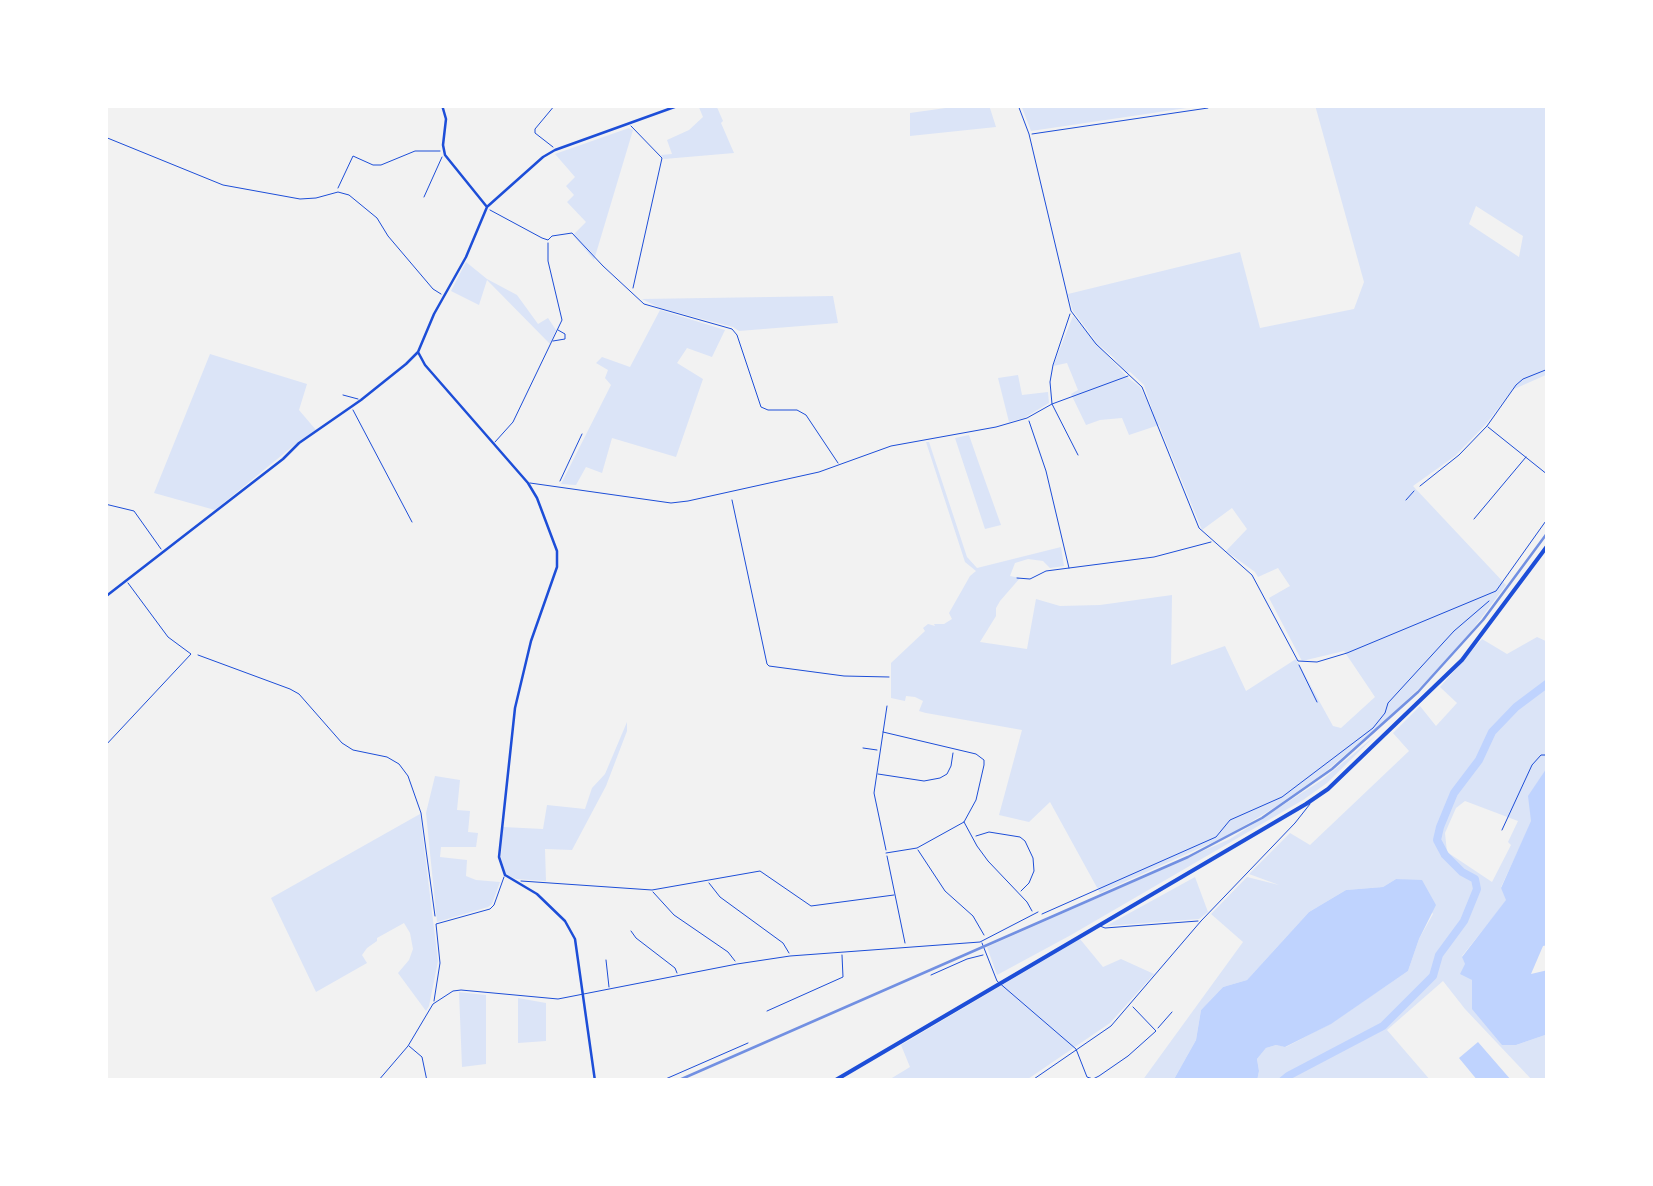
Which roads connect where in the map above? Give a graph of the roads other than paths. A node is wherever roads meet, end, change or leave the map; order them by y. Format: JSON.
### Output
{"nodes":[{"id":1,"x":442,"y":105,"type":"edge"},
{"id":2,"x":556,"y":105,"type":"edge"},
{"id":3,"x":654,"y":105,"type":"edge"},
{"id":4,"x":680,"y":105,"type":"edge"},
{"id":5,"x":1018,"y":105,"type":"edge"},
{"id":6,"x":1212,"y":105,"type":"edge"},
{"id":7,"x":656,"y":114,"type":"junction"},
{"id":8,"x":629,"y":124,"type":"junction"},
{"id":9,"x":1028,"y":134,"type":"junction"},
{"id":10,"x":105,"y":137,"type":"edge"},
{"id":11,"x":555,"y":150,"type":"junction"},
{"id":12,"x":444,"y":153,"type":"junction"},
{"id":13,"x":338,"y":192,"type":"junction"},
{"id":14,"x":424,"y":197,"type":"dead end"},
{"id":15,"x":487,"y":207,"type":"junction"},
{"id":16,"x":548,"y":240,"type":"junction"},
{"id":17,"x":631,"y":291,"type":"junction"},
{"id":18,"x":444,"y":296,"type":"junction"},
{"id":19,"x":1071,"y":311,"type":"junction"},
{"id":20,"x":558,"y":330,"type":"junction"},
{"id":21,"x":553,"y":342,"type":"junction"},
{"id":22,"x":418,"y":352,"type":"junction"},
{"id":23,"x":1548,"y":369,"type":"edge"},
{"id":24,"x":1131,"y":374,"type":"junction"},
{"id":25,"x":344,"y":394,"type":"dead end"},
{"id":26,"x":361,"y":400,"type":"junction"},
{"id":27,"x":1052,"y":404,"type":"junction"},
{"id":28,"x":351,"y":407,"type":"junction"},
{"id":29,"x":1027,"y":418,"type":"junction"},
{"id":30,"x":1487,"y":426,"type":"junction"},
{"id":31,"x":493,"y":444,"type":"junction"},
{"id":32,"x":1078,"y":455,"type":"dead end"},
{"id":33,"x":1526,"y":457,"type":"junction"},
{"id":34,"x":840,"y":466,"type":"junction"},
{"id":35,"x":1548,"y":475,"type":"edge"},
{"id":36,"x":528,"y":483,"type":"junction"},
{"id":37,"x":1420,"y":486,"type":"road end"},
{"id":38,"x":105,"y":504,"type":"edge"},
{"id":39,"x":1548,"y":518,"type":"edge"},
{"id":40,"x":1474,"y":519,"type":"dead end"},
{"id":41,"x":412,"y":522,"type":"dead end"},
{"id":42,"x":1214,"y":541,"type":"junction"},
{"id":43,"x":1548,"y":545,"type":"edge"},
{"id":44,"x":163,"y":552,"type":"junction"},
{"id":45,"x":1069,"y":568,"type":"junction"},
{"id":46,"x":1017,"y":578,"type":"dead end"},
{"id":47,"x":126,"y":580,"type":"junction"},
{"id":48,"x":105,"y":597,"type":"edge"},
{"id":49,"x":1300,"y":662,"type":"junction"},
{"id":50,"x":1317,"y":702,"type":"dead end"},
{"id":51,"x":887,"y":706,"type":"dead end"},
{"id":52,"x":883,"y":732,"type":"junction"},
{"id":53,"x":105,"y":746,"type":"edge"},
{"id":54,"x":864,"y":748,"type":"dead end"},
{"id":55,"x":880,"y":750,"type":"junction"},
{"id":56,"x":954,"y":750,"type":"junction"},
{"id":57,"x":1548,"y":754,"type":"edge"},
{"id":58,"x":877,"y":774,"type":"junction"},
{"id":59,"x":1311,"y":801,"type":"junction"},
{"id":60,"x":964,"y":822,"type":"junction"},
{"id":61,"x":1502,"y":830,"type":"dead end"},
{"id":62,"x":973,"y":838,"type":"junction"},
{"id":63,"x":917,"y":848,"type":"junction"},
{"id":64,"x":886,"y":854,"type":"junction"},
{"id":65,"x":505,"y":876,"type":"junction"},
{"id":66,"x":707,"y":880,"type":"junction"},
{"id":67,"x":514,"y":881,"type":"junction"},
{"id":68,"x":652,"y":890,"type":"junction"},
{"id":69,"x":1018,"y":893,"type":"junction"},
{"id":70,"x":894,"y":895,"type":"junction"},
{"id":71,"x":1038,"y":912,"type":"dead end"},
{"id":72,"x":1034,"y":916,"type":"junction"},
{"id":73,"x":1201,"y":921,"type":"junction"},
{"id":74,"x":1099,"y":926,"type":"junction"},
{"id":75,"x":631,"y":931,"type":"dead end"},
{"id":76,"x":985,"y":938,"type":"junction"},
{"id":77,"x":980,"y":942,"type":"junction"},
{"id":78,"x":905,"y":946,"type":"junction"},
{"id":79,"x":842,"y":952,"type":"junction"},
{"id":80,"x":986,"y":954,"type":"junction"},
{"id":81,"x":790,"y":956,"type":"junction"},
{"id":82,"x":606,"y":960,"type":"dead end"},
{"id":83,"x":736,"y":964,"type":"junction"},
{"id":84,"x":930,"y":975,"type":"dead end"},
{"id":85,"x":678,"y":976,"type":"junction"},
{"id":86,"x":1000,"y":984,"type":"junction"},
{"id":87,"x":610,"y":990,"type":"junction"},
{"id":88,"x":584,"y":996,"type":"junction"},
{"id":89,"x":433,"y":1004,"type":"junction"},
{"id":90,"x":1130,"y":1005,"type":"junction"},
{"id":91,"x":767,"y":1011,"type":"dead end"},
{"id":92,"x":1172,"y":1012,"type":"dead end"},
{"id":93,"x":1156,"y":1030,"type":"junction"},
{"id":94,"x":748,"y":1043,"type":"dead end"},
{"id":95,"x":408,"y":1046,"type":"junction"},
{"id":96,"x":1076,"y":1049,"type":"junction"},
{"id":97,"x":378,"y":1081,"type":"edge"},
{"id":98,"x":427,"y":1081,"type":"edge"},
{"id":99,"x":595,"y":1081,"type":"edge"},
{"id":100,"x":661,"y":1081,"type":"edge"},
{"id":101,"x":834,"y":1081,"type":"edge"},
{"id":102,"x":1030,"y":1081,"type":"edge"}],
"edges":[{"from":1,"to":12,"type":"main road"},
{"from":2,"to":11,"type":"street"},
{"from":3,"to":7,"type":"street"},
{"from":4,"to":7,"type":"main road"},
{"from":5,"to":9,"type":"street"},
{"from":6,"to":9,"type":"street"},
{"from":7,"to":8,"type":"main road"},
{"from":8,"to":11,"type":"main road"},
{"from":8,"to":17,"type":"street"},
{"from":9,"to":19,"type":"street"},
{"from":10,"to":13,"type":"street"},
{"from":11,"to":15,"type":"main road"},
{"from":12,"to":13,"type":"street"},
{"from":12,"to":14,"type":"street"},
{"from":12,"to":15,"type":"main road"},
{"from":13,"to":18,"type":"street"},
{"from":15,"to":16,"type":"street"},
{"from":15,"to":18,"type":"main road"},
{"from":16,"to":17,"type":"street"},
{"from":16,"to":20,"type":"street"},
{"from":17,"to":34,"type":"street"},
{"from":18,"to":22,"type":"main road"},
{"from":19,"to":24,"type":"street"},
{"from":19,"to":27,"type":"street"},
{"from":20,"to":21,"type":"street"},
{"from":20,"to":21,"type":"street"},
{"from":21,"to":31,"type":"street"},
{"from":22,"to":26,"type":"main road"},
{"from":22,"to":31,"type":"main road"},
{"from":23,"to":30,"type":"street"},
{"from":24,"to":27,"type":"street"},
{"from":24,"to":42,"type":"street"},
{"from":25,"to":26,"type":"street"},
{"from":26,"to":28,"type":"main road"},
{"from":27,"to":29,"type":"street"},
{"from":27,"to":32,"type":"street"},
{"from":28,"to":41,"type":"street"},
{"from":28,"to":44,"type":"main road"},
{"from":29,"to":34,"type":"street"},
{"from":29,"to":45,"type":"street"},
{"from":30,"to":33,"type":"street"},
{"from":30,"to":37,"type":"street"},
{"from":31,"to":36,"type":"main road"},
{"from":33,"to":35,"type":"street"},
{"from":33,"to":40,"type":"street"},
{"from":34,"to":36,"type":"street"},
{"from":36,"to":65,"type":"main road"},
{"from":38,"to":44,"type":"street"},
{"from":39,"to":49,"type":"street"},
{"from":42,"to":45,"type":"street"},
{"from":42,"to":49,"type":"street"},
{"from":43,"to":59,"type":"main road"},
{"from":44,"to":47,"type":"main road"},
{"from":45,"to":46,"type":"street"},
{"from":47,"to":48,"type":"main road"},
{"from":47,"to":53,"type":"street"},
{"from":49,"to":50,"type":"street"},
{"from":51,"to":52,"type":"street"},
{"from":52,"to":55,"type":"street"},
{"from":52,"to":56,"type":"street"},
{"from":54,"to":55,"type":"street"},
{"from":55,"to":58,"type":"street"},
{"from":56,"to":58,"type":"street"},
{"from":56,"to":60,"type":"street"},
{"from":57,"to":61,"type":"street"},
{"from":58,"to":64,"type":"street"},
{"from":59,"to":73,"type":"street"},
{"from":59,"to":74,"type":"main road"},
{"from":60,"to":62,"type":"street"},
{"from":60,"to":63,"type":"street"},
{"from":62,"to":69,"type":"street"},
{"from":62,"to":69,"type":"street"},
{"from":63,"to":64,"type":"street"},
{"from":63,"to":76,"type":"street"},
{"from":64,"to":70,"type":"street"},
{"from":65,"to":67,"type":"main road"},
{"from":65,"to":89,"type":"street"},
{"from":66,"to":68,"type":"street"},
{"from":66,"to":70,"type":"street"},
{"from":66,"to":81,"type":"street"},
{"from":67,"to":68,"type":"street"},
{"from":67,"to":88,"type":"main road"},
{"from":68,"to":83,"type":"street"},
{"from":69,"to":72,"type":"street"},
{"from":70,"to":78,"type":"street"},
{"from":71,"to":72,"type":"street"},
{"from":72,"to":76,"type":"street"},
{"from":73,"to":74,"type":"street"},
{"from":73,"to":90,"type":"street"},
{"from":74,"to":86,"type":"main road"},
{"from":75,"to":85,"type":"street"},
{"from":76,"to":77,"type":"street"},
{"from":77,"to":78,"type":"street"},
{"from":77,"to":80,"type":"street"},
{"from":78,"to":79,"type":"street"},
{"from":79,"to":81,"type":"street"},
{"from":79,"to":91,"type":"street"},
{"from":80,"to":84,"type":"street"},
{"from":80,"to":86,"type":"street"},
{"from":81,"to":83,"type":"street"},
{"from":82,"to":87,"type":"street"},
{"from":83,"to":85,"type":"street"},
{"from":85,"to":87,"type":"street"},
{"from":86,"to":96,"type":"street"},
{"from":86,"to":101,"type":"main road"},
{"from":87,"to":88,"type":"street"},
{"from":88,"to":89,"type":"street"},
{"from":88,"to":99,"type":"main road"},
{"from":89,"to":95,"type":"street"},
{"from":90,"to":93,"type":"street"},
{"from":90,"to":96,"type":"street"},
{"from":92,"to":93,"type":"street"},
{"from":93,"to":96,"type":"street"},
{"from":94,"to":100,"type":"street"},
{"from":95,"to":97,"type":"street"},
{"from":95,"to":98,"type":"street"},
{"from":96,"to":102,"type":"street"}]}
